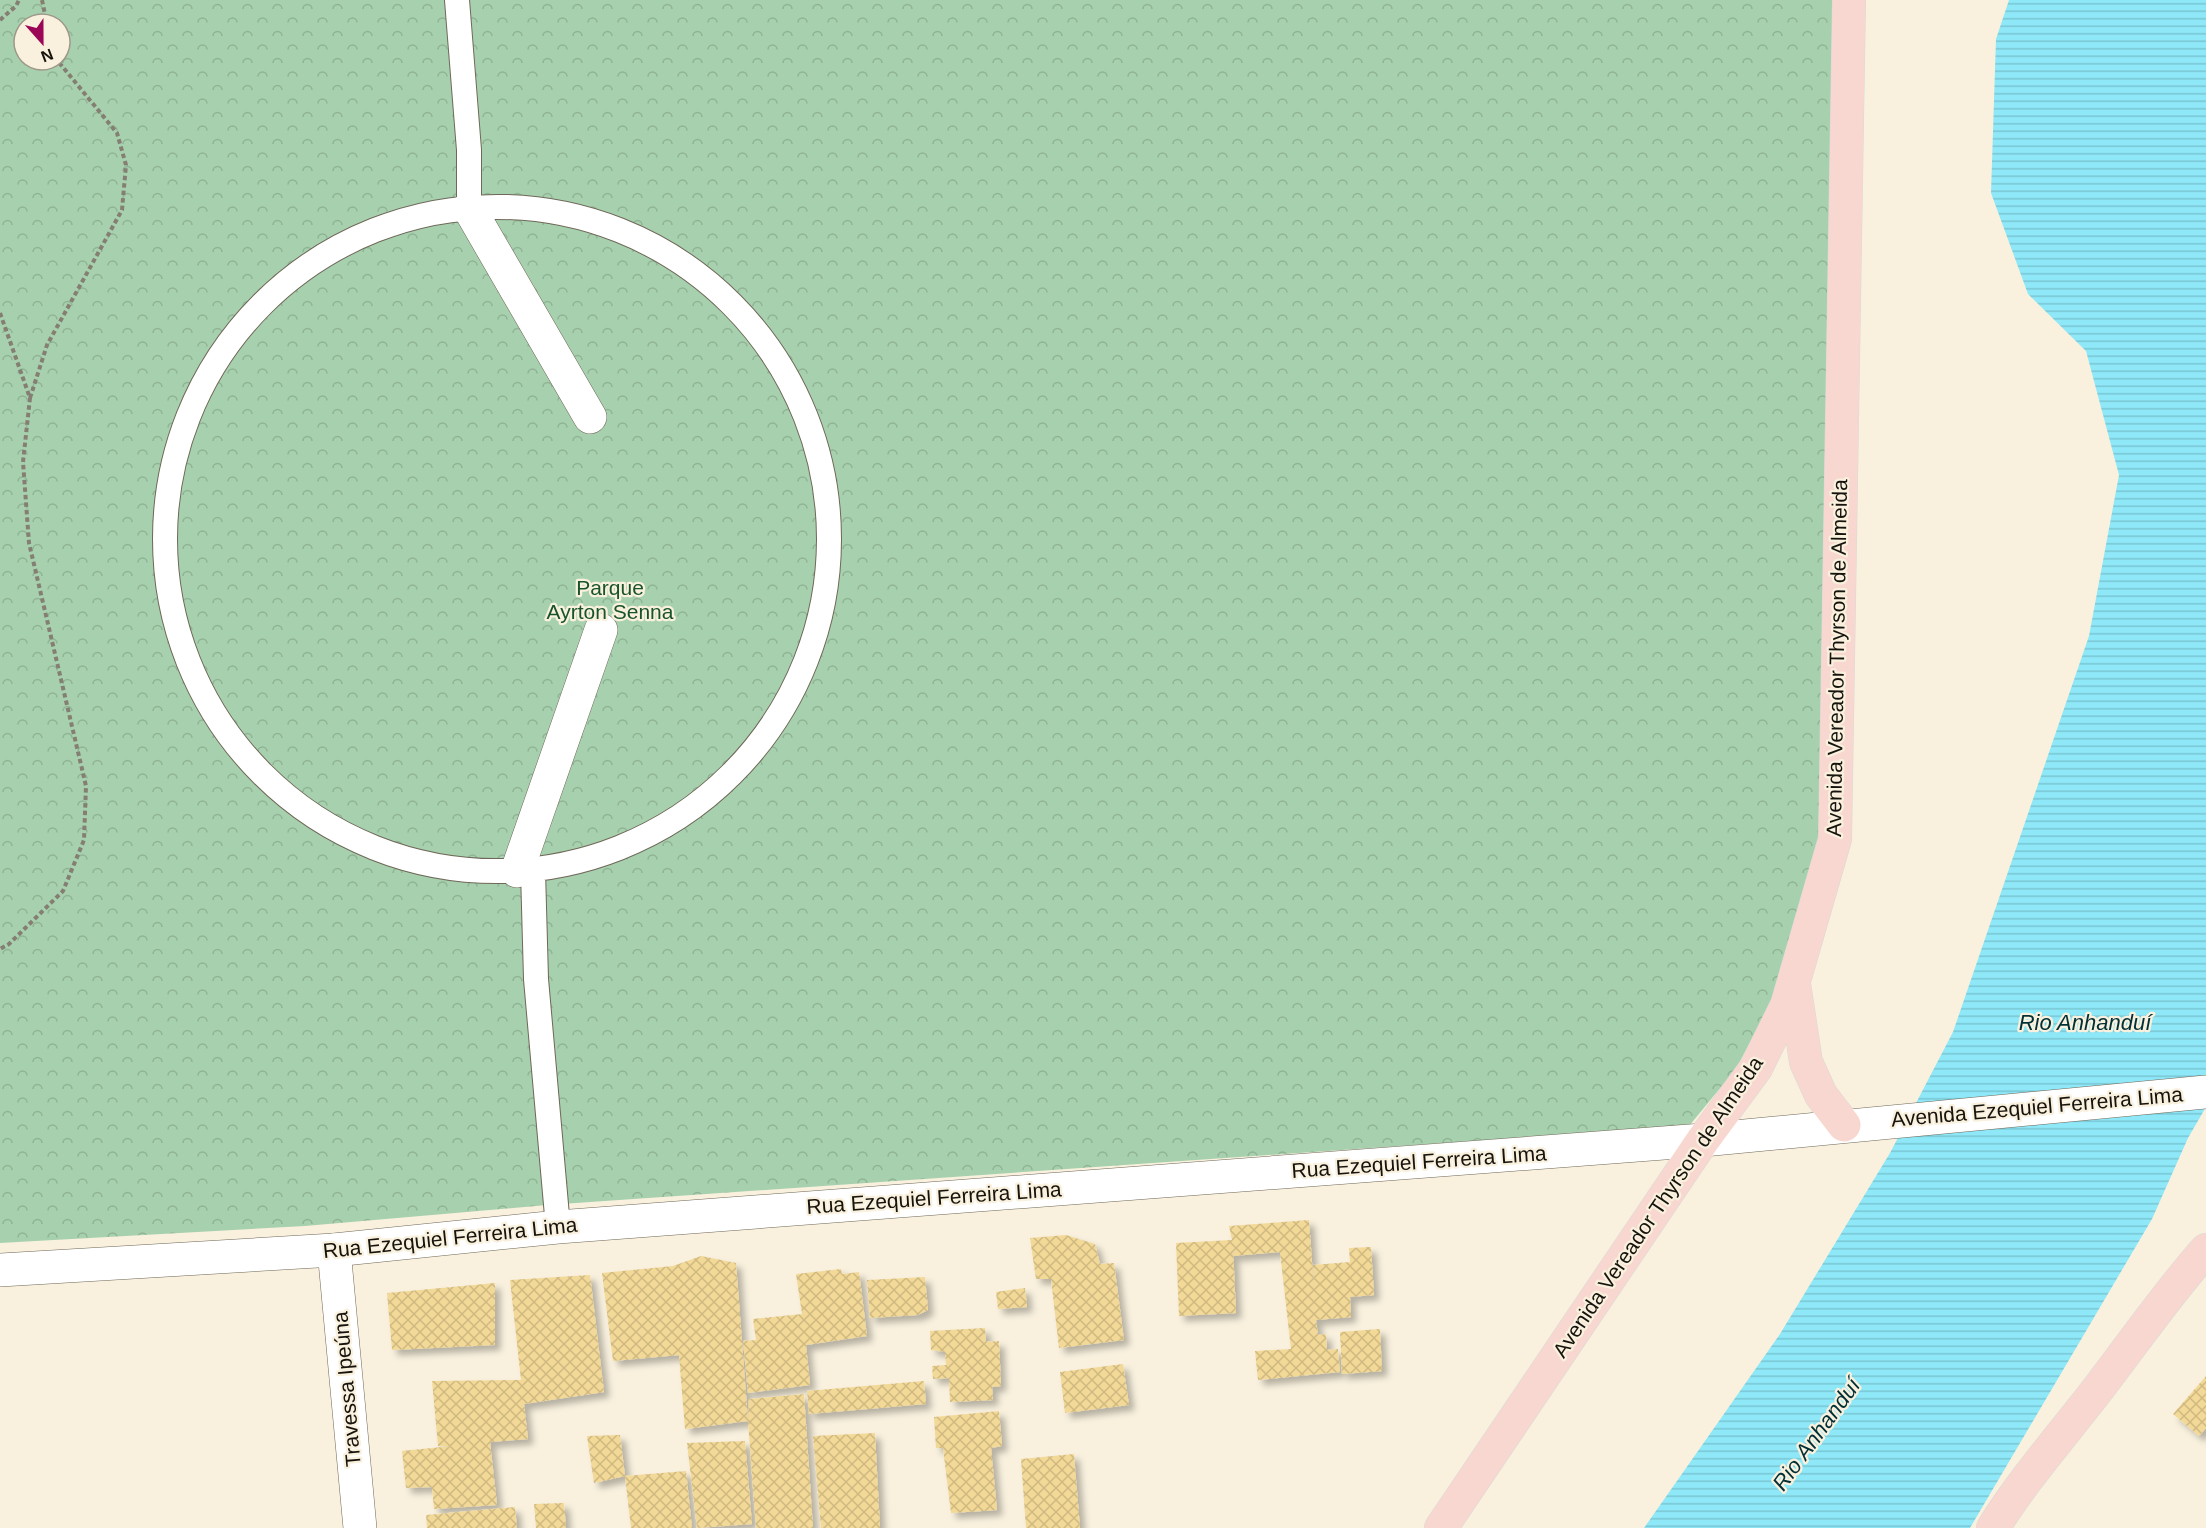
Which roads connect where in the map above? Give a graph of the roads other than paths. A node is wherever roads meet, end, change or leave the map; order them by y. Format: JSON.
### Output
{"nodes":[{"id":1,"x":457,"y":0,"type":"edge"},
{"id":2,"x":1849,"y":0,"type":"edge"},
{"id":3,"x":469,"y":208,"type":"junction"},
{"id":4,"x":590,"y":417,"type":"dead end"},
{"id":5,"x":601,"y":630,"type":"dead end"},
{"id":6,"x":525,"y":871,"type":"junction"},
{"id":7,"x":1794,"y":982,"type":"junction"},
{"id":8,"x":2206,"y":1092,"type":"edge"},
{"id":9,"x":1856,"y":1124,"type":"junction"},
{"id":10,"x":1702,"y":1140,"type":"junction"},
{"id":11,"x":558,"y":1227,"type":"junction"},
{"id":12,"x":334,"y":1250,"type":"junction"},
{"id":13,"x":2206,"y":1250,"type":"edge"},
{"id":14,"x":0,"y":1270,"type":"edge"},
{"id":15,"x":360,"y":1528,"type":"edge"},
{"id":16,"x":1441,"y":1528,"type":"edge"},
{"id":17,"x":1993,"y":1528,"type":"edge"}],
"edges":[{"from":1,"to":3,"type":"lane"},
{"from":2,"to":7,"type":"main road","name":"Avenida Vereador Thyrson de Almeida"},
{"from":3,"to":4,"type":"main road"},
{"from":3,"to":6,"type":"lane"},
{"from":3,"to":6,"type":"lane"},
{"from":5,"to":6,"type":"main road"},
{"from":6,"to":11,"type":"lane"},
{"from":7,"to":9,"type":"main road"},
{"from":7,"to":10,"type":"main road","name":"Avenida Vereador Thyrson de Almeida"},
{"from":8,"to":9,"type":"main road","name":"Avenida Ezequiel Ferreira Lima"},
{"from":9,"to":10,"type":"main road","name":"Rua Ezequiel Ferreira Lima"},
{"from":10,"to":11,"type":"main road","name":"Rua Ezequiel Ferreira Lima"},
{"from":10,"to":16,"type":"main road","name":"Avenida Vereador Thyrson de Almeida"},
{"from":11,"to":12,"type":"main road","name":"Rua Ezequiel Ferreira Lima"},
{"from":12,"to":14,"type":"main road","name":"Rua Ezequiel Ferreira Lima"},
{"from":12,"to":15,"type":"main road","name":"Travessa Ipeúna"},
{"from":13,"to":17,"type":"main road"}]}
